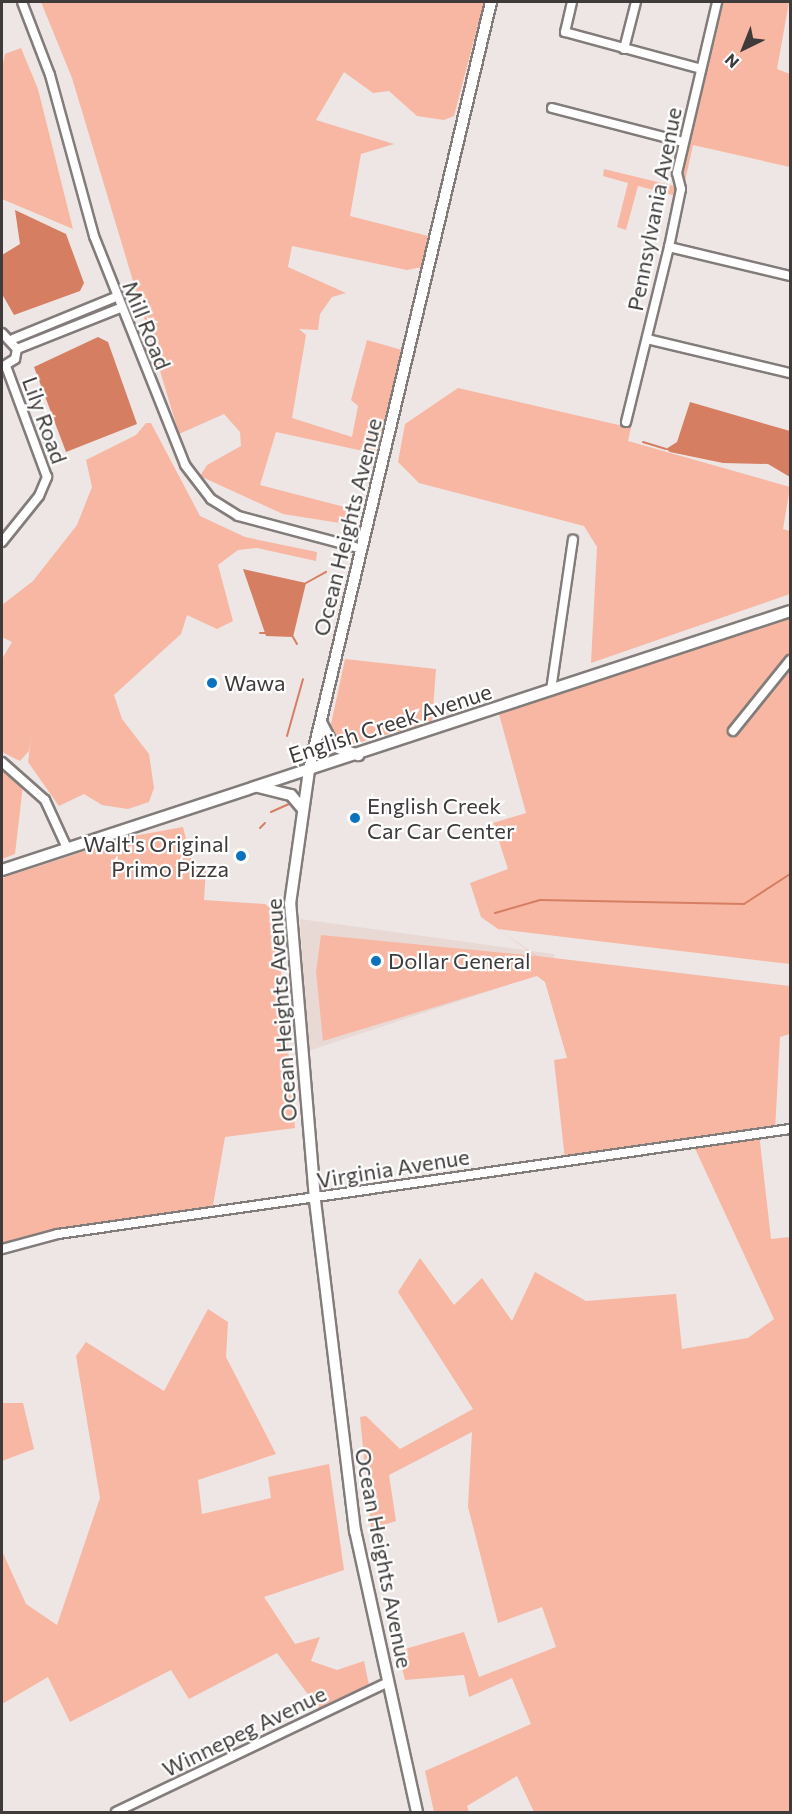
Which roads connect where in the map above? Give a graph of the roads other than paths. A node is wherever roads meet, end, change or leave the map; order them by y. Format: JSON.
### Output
{"nodes":[{"id":1,"x":22,"y":2,"type":"edge"},
{"id":2,"x":491,"y":2,"type":"edge"},
{"id":3,"x":572,"y":2,"type":"edge"},
{"id":4,"x":636,"y":2,"type":"edge"},
{"id":5,"x":717,"y":2,"type":"edge"},
{"id":6,"x":624,"y":49,"type":"junction"},
{"id":7,"x":701,"y":69,"type":"junction"},
{"id":8,"x":552,"y":108,"type":"dead end"},
{"id":9,"x":683,"y":142,"type":"junction"},
{"id":10,"x":669,"y":247,"type":"junction"},
{"id":11,"x":790,"y":276,"type":"edge"},
{"id":12,"x":116,"y":297,"type":"junction"},
{"id":13,"x":120,"y":308,"type":"junction"},
{"id":14,"x":2,"y":333,"type":"edge"},
{"id":15,"x":13,"y":339,"type":"junction"},
{"id":16,"x":647,"y":339,"type":"junction"},
{"id":17,"x":17,"y":349,"type":"junction"},
{"id":18,"x":4,"y":367,"type":"edge"},
{"id":19,"x":790,"y":373,"type":"edge"},
{"id":20,"x":626,"y":422,"type":"dead end"},
{"id":21,"x":573,"y":540,"type":"dead end"},
{"id":22,"x":2,"y":542,"type":"edge"},
{"id":23,"x":362,"y":549,"type":"junction"},
{"id":24,"x":790,"y":611,"type":"edge"},
{"id":25,"x":790,"y":660,"type":"edge"},
{"id":26,"x":551,"y":690,"type":"junction"},
{"id":27,"x":321,"y":721,"type":"junction"},
{"id":28,"x":734,"y":731,"type":"dead end"},
{"id":29,"x":358,"y":755,"type":"junction"},
{"id":30,"x":2,"y":762,"type":"edge"},
{"id":31,"x":309,"y":771,"type":"junction"},
{"id":32,"x":258,"y":787,"type":"junction"},
{"id":33,"x":302,"y":808,"type":"junction"},
{"id":34,"x":67,"y":848,"type":"junction"},
{"id":35,"x":2,"y":870,"type":"edge"},
{"id":36,"x":790,"y":1129,"type":"edge"},
{"id":37,"x":315,"y":1199,"type":"junction"},
{"id":38,"x":2,"y":1249,"type":"edge"},
{"id":39,"x":388,"y":1682,"type":"junction"},
{"id":40,"x":116,"y":1812,"type":"edge"},
{"id":41,"x":417,"y":1812,"type":"edge"}],
"edges":[{"from":1,"to":12,"type":"street","name":"Mill Road"},
{"from":2,"to":23,"type":"main road","name":"Ocean Heights Avenue"},
{"from":3,"to":6,"type":"street"},
{"from":4,"to":6,"type":"street"},
{"from":5,"to":7,"type":"street","name":"Pennsylvania Avenue"},
{"from":6,"to":7,"type":"street"},
{"from":7,"to":9,"type":"street","name":"Pennsylvania Avenue"},
{"from":8,"to":9,"type":"street"},
{"from":9,"to":10,"type":"street","name":"Pennsylvania Avenue"},
{"from":10,"to":11,"type":"street"},
{"from":10,"to":16,"type":"street","name":"Pennsylvania Avenue"},
{"from":12,"to":13,"type":"street","name":"Mill Road"},
{"from":12,"to":15,"type":"street"},
{"from":13,"to":17,"type":"street"},
{"from":13,"to":23,"type":"street","name":"Mill Road"},
{"from":14,"to":15,"type":"street"},
{"from":15,"to":17,"type":"street"},
{"from":16,"to":19,"type":"street"},
{"from":16,"to":20,"type":"street","name":"Pennsylvania Avenue"},
{"from":17,"to":18,"type":"street"},
{"from":18,"to":22,"type":"street","name":"Lily Road"},
{"from":21,"to":26,"type":"street"},
{"from":23,"to":27,"type":"main road","name":"Ocean Heights Avenue"},
{"from":24,"to":26,"type":"main road","name":"English Creek Avenue"},
{"from":25,"to":28,"type":"street"},
{"from":26,"to":29,"type":"main road","name":"English Creek Avenue"},
{"from":27,"to":29,"type":"main road"},
{"from":27,"to":31,"type":"main road","name":"Ocean Heights Avenue"},
{"from":29,"to":31,"type":"main road","name":"English Creek Avenue"},
{"from":30,"to":34,"type":"street"},
{"from":31,"to":32,"type":"main road","name":"English Creek Avenue"},
{"from":31,"to":33,"type":"main road","name":"Ocean Heights Avenue"},
{"from":32,"to":33,"type":"main road"},
{"from":32,"to":34,"type":"main road","name":"English Creek Avenue"},
{"from":33,"to":37,"type":"main road","name":"Ocean Heights Avenue"},
{"from":34,"to":35,"type":"main road","name":"English Creek Avenue"},
{"from":36,"to":37,"type":"street","name":"Virginia Avenue"},
{"from":37,"to":38,"type":"street","name":"Virginia Avenue"},
{"from":37,"to":39,"type":"main road","name":"Ocean Heights Avenue"},
{"from":39,"to":40,"type":"street","name":"Winnepeg Avenue"},
{"from":39,"to":41,"type":"main road","name":"Ocean Heights Avenue"}]}
